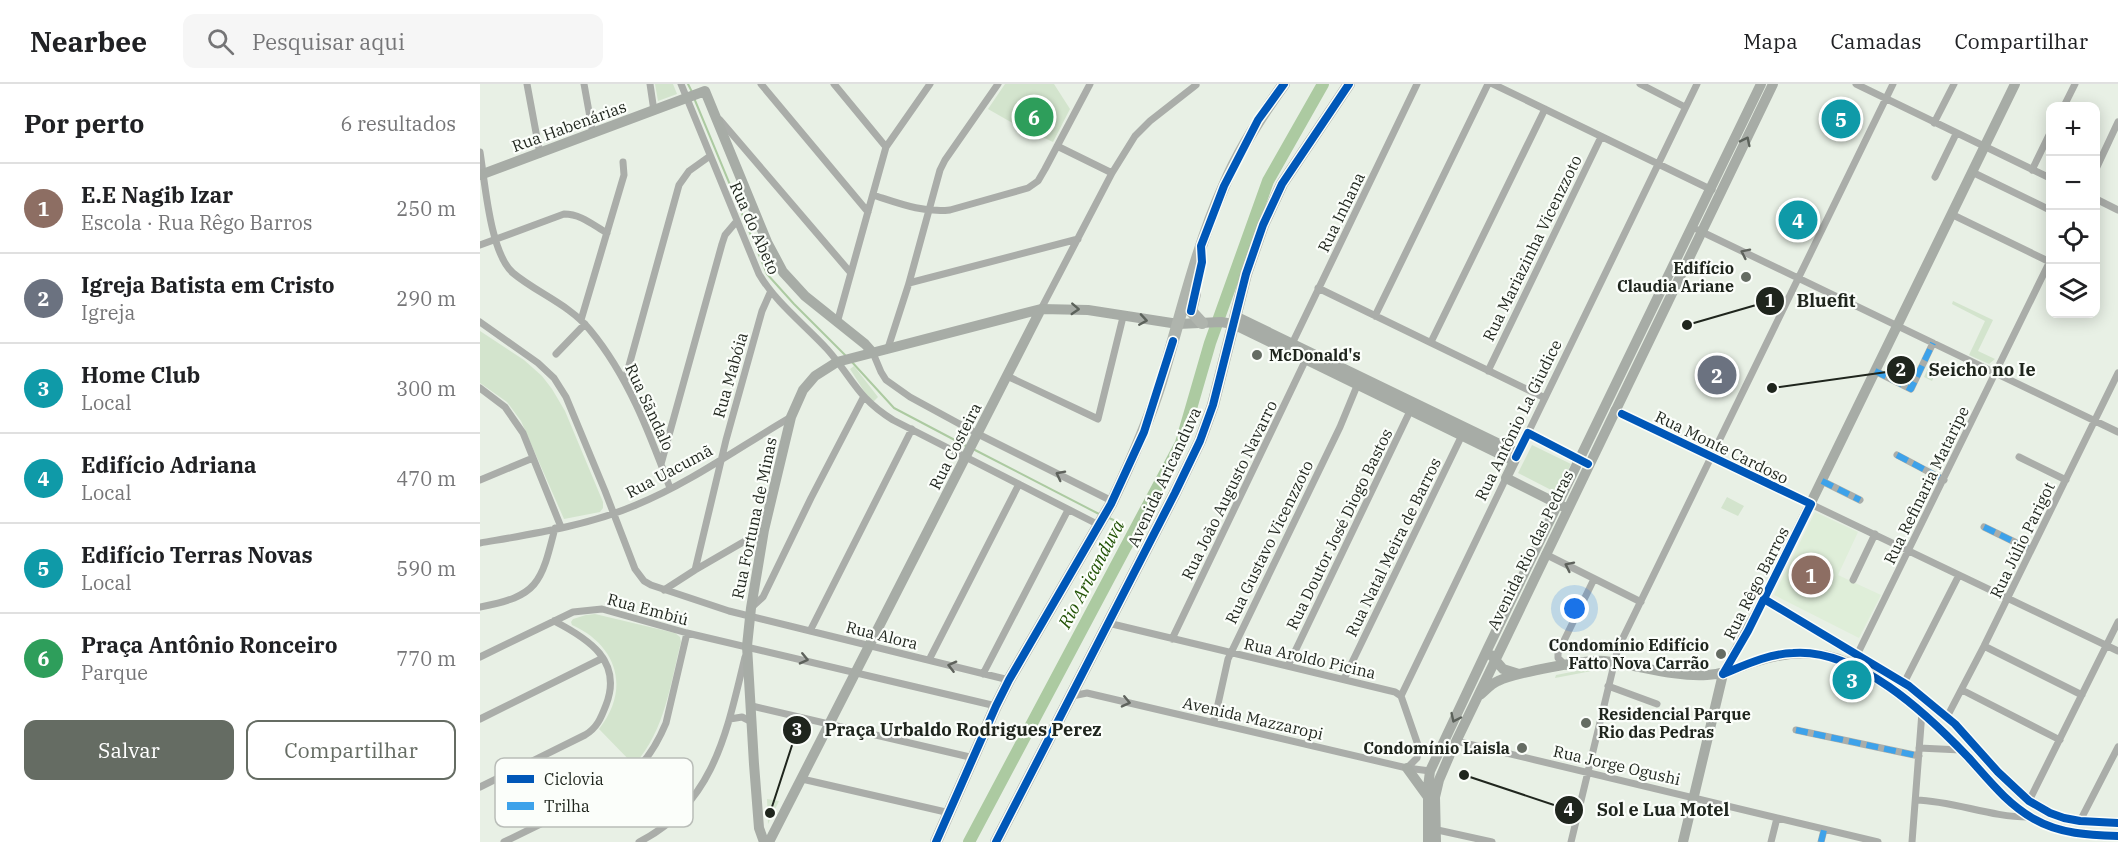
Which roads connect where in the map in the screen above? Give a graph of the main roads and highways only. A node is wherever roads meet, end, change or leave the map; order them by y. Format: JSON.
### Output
{"nodes":[{"id":1,"x":1284,"y":84,"type":"edge"},
{"id":2,"x":1349,"y":84,"type":"edge"},
{"id":3,"x":1201,"y":246,"type":"junction"},
{"id":4,"x":1190,"y":321,"type":"junction"},
{"id":5,"x":936,"y":842,"type":"edge"},
{"id":6,"x":996,"y":842,"type":"edge"}],
"edges":[{"from":1,"to":3,"type":"highway"},
{"from":2,"to":6,"type":"highway","name":"Avenida Aricanduva"},
{"from":3,"to":4,"type":"highway"},
{"from":3,"to":4,"type":"highway"},
{"from":4,"to":5,"type":"highway"}]}
